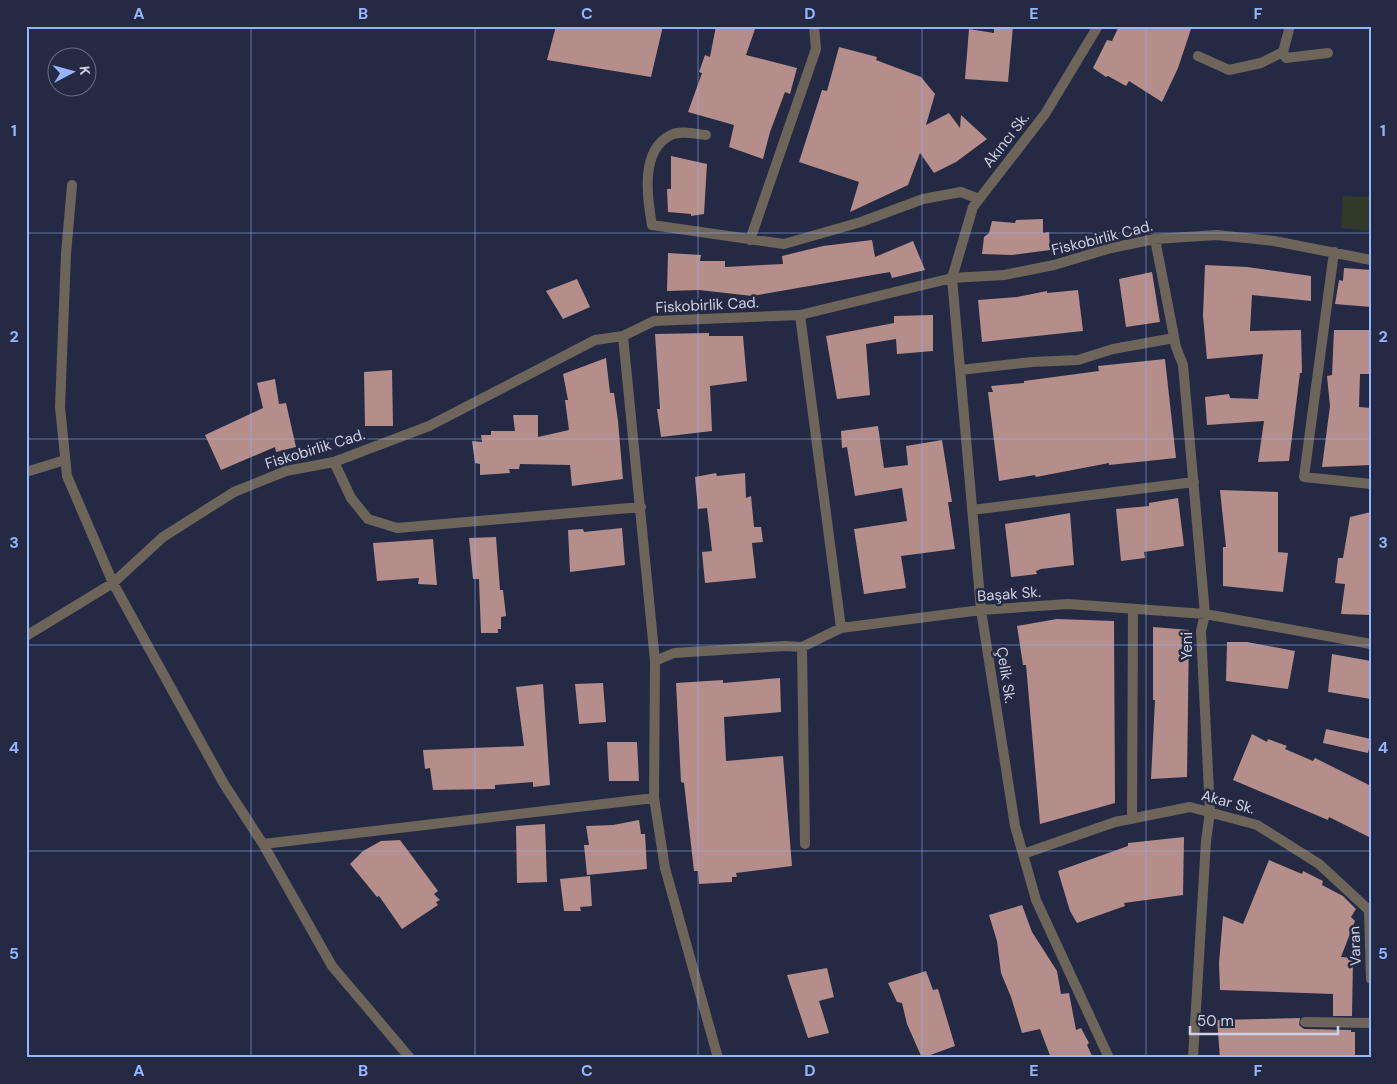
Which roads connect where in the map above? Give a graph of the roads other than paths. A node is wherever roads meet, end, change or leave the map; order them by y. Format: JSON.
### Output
{"nodes":[{"id":1,"x":814,"y":26,"type":"edge"},
{"id":2,"x":1098,"y":26,"type":"edge"},
{"id":3,"x":1290,"y":26,"type":"edge"},
{"id":4,"x":1283,"y":52,"type":"junction"},
{"id":5,"x":1328,"y":53,"type":"dead end"},
{"id":6,"x":1198,"y":56,"type":"dead end"},
{"id":7,"x":706,"y":135,"type":"dead end"},
{"id":8,"x":72,"y":185,"type":"dead end"},
{"id":9,"x":979,"y":199,"type":"junction"},
{"id":10,"x":1155,"y":239,"type":"junction"},
{"id":11,"x":750,"y":240,"type":"junction"},
{"id":12,"x":1334,"y":252,"type":"junction"},
{"id":13,"x":1371,"y":260,"type":"edge"},
{"id":14,"x":952,"y":278,"type":"junction"},
{"id":15,"x":800,"y":315,"type":"junction"},
{"id":16,"x":623,"y":336,"type":"junction"},
{"id":17,"x":1174,"y":338,"type":"junction"},
{"id":18,"x":960,"y":370,"type":"junction"},
{"id":19,"x":65,"y":460,"type":"junction"},
{"id":20,"x":334,"y":462,"type":"junction"},
{"id":21,"x":26,"y":472,"type":"edge"},
{"id":22,"x":1194,"y":482,"type":"junction"},
{"id":23,"x":1371,"y":484,"type":"edge"},
{"id":24,"x":641,"y":507,"type":"junction"},
{"id":25,"x":972,"y":510,"type":"junction"},
{"id":26,"x":113,"y":583,"type":"junction"},
{"id":27,"x":1134,"y":609,"type":"junction"},
{"id":28,"x":981,"y":610,"type":"junction"},
{"id":29,"x":1205,"y":614,"type":"junction"},
{"id":30,"x":841,"y":628,"type":"junction"},
{"id":31,"x":26,"y":636,"type":"edge"},
{"id":32,"x":1371,"y":644,"type":"edge"},
{"id":33,"x":802,"y":648,"type":"junction"},
{"id":34,"x":655,"y":661,"type":"junction"},
{"id":35,"x":654,"y":798,"type":"junction"},
{"id":36,"x":1210,"y":812,"type":"junction"},
{"id":37,"x":1132,"y":819,"type":"junction"},
{"id":38,"x":263,"y":844,"type":"junction"},
{"id":39,"x":806,"y":844,"type":"dead end"},
{"id":40,"x":1023,"y":854,"type":"junction"},
{"id":41,"x":1370,"y":912,"type":"edge"},
{"id":42,"x":1371,"y":979,"type":"edge"},
{"id":43,"x":1305,"y":1022,"type":"dead end"},
{"id":44,"x":1371,"y":1023,"type":"edge"},
{"id":45,"x":410,"y":1058,"type":"edge"},
{"id":46,"x":718,"y":1058,"type":"edge"},
{"id":47,"x":1109,"y":1058,"type":"edge"},
{"id":48,"x":1193,"y":1058,"type":"edge"}],
"edges":[{"from":1,"to":11,"type":"street"},
{"from":2,"to":9,"type":"street","name":"Akıncı Sk."},
{"from":3,"to":4,"type":"street"},
{"from":4,"to":5,"type":"street"},
{"from":4,"to":6,"type":"street"},
{"from":7,"to":11,"type":"street"},
{"from":8,"to":19,"type":"street"},
{"from":9,"to":11,"type":"street"},
{"from":9,"to":14,"type":"street","name":"Akıncı Sk."},
{"from":10,"to":12,"type":"street","name":"Fiskobirlik Cad."},
{"from":10,"to":14,"type":"street","name":"Fiskobirlik Cad."},
{"from":10,"to":17,"type":"street","name":"Yeni"},
{"from":12,"to":13,"type":"street","name":"Fiskobirlik Cad."},
{"from":12,"to":23,"type":"street"},
{"from":14,"to":15,"type":"street","name":"Fiskobirlik Cad."},
{"from":14,"to":18,"type":"street","name":"Çelik Sk."},
{"from":15,"to":16,"type":"street","name":"Fiskobirlik Cad."},
{"from":15,"to":30,"type":"street"},
{"from":16,"to":20,"type":"street","name":"Fiskobirlik Cad."},
{"from":16,"to":24,"type":"street"},
{"from":17,"to":18,"type":"street"},
{"from":17,"to":22,"type":"street","name":"Yeni"},
{"from":18,"to":25,"type":"street","name":"Çelik Sk."},
{"from":19,"to":21,"type":"street"},
{"from":19,"to":26,"type":"street"},
{"from":20,"to":24,"type":"street"},
{"from":20,"to":26,"type":"street","name":"Fiskobirlik Cad."},
{"from":22,"to":25,"type":"street"},
{"from":22,"to":29,"type":"street","name":"Yeni"},
{"from":24,"to":34,"type":"street"},
{"from":25,"to":28,"type":"street","name":"Çelik Sk."},
{"from":26,"to":31,"type":"street","name":"Fiskobirlik Cad."},
{"from":26,"to":38,"type":"street"},
{"from":27,"to":28,"type":"street","name":"Başak Sk."},
{"from":27,"to":29,"type":"street","name":"Başak Sk."},
{"from":27,"to":37,"type":"street"},
{"from":28,"to":30,"type":"street","name":"Başak Sk."},
{"from":28,"to":40,"type":"street","name":"Çelik Sk."},
{"from":29,"to":32,"type":"street","name":"Başak Sk."},
{"from":29,"to":36,"type":"street","name":"Yeni"},
{"from":30,"to":33,"type":"street","name":"Başak Sk."},
{"from":33,"to":34,"type":"street"},
{"from":33,"to":39,"type":"street"},
{"from":34,"to":35,"type":"street"},
{"from":35,"to":38,"type":"street"},
{"from":35,"to":46,"type":"street"},
{"from":36,"to":37,"type":"street","name":"Akar Sk."},
{"from":36,"to":41,"type":"street","name":"Akar Sk."},
{"from":36,"to":48,"type":"street","name":"Yeni"},
{"from":37,"to":40,"type":"street","name":"Akar Sk."},
{"from":38,"to":45,"type":"street"},
{"from":40,"to":47,"type":"street","name":"Çelik Sk."},
{"from":41,"to":42,"type":"street","name":"Varan"},
{"from":43,"to":44,"type":"street"}]}
